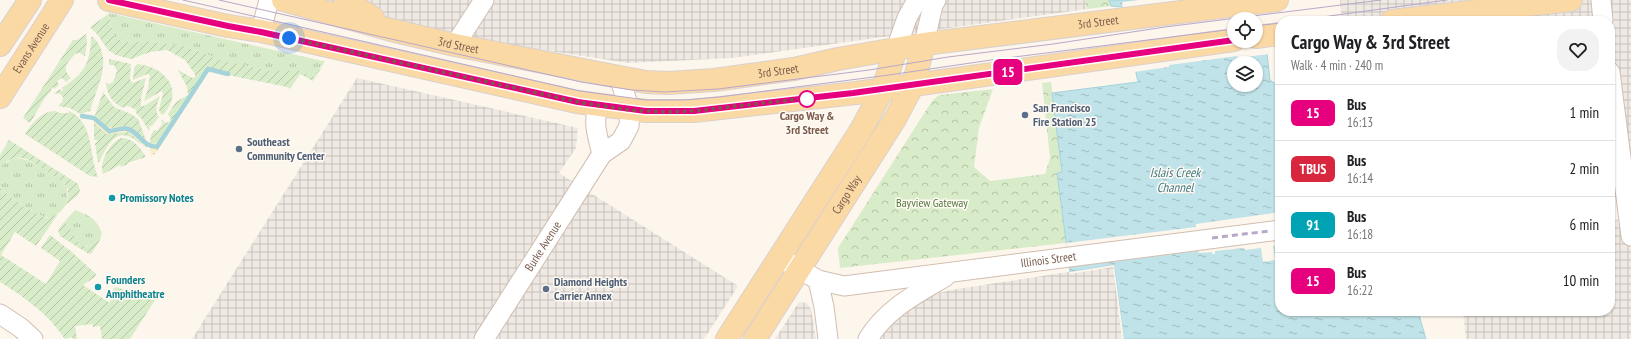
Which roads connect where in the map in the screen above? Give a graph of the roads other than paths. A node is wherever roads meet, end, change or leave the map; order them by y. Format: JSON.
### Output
{"nodes":[{"id":1,"x":30,"y":0,"type":"edge"},
{"id":2,"x":62,"y":0,"type":"edge"},
{"id":3,"x":109,"y":0,"type":"edge"},
{"id":4,"x":269,"y":0,"type":"edge"},
{"id":5,"x":283,"y":0,"type":"edge"},
{"id":6,"x":345,"y":0,"type":"edge"},
{"id":7,"x":484,"y":0,"type":"edge"},
{"id":8,"x":917,"y":0,"type":"edge"},
{"id":9,"x":936,"y":0,"type":"edge"},
{"id":10,"x":1274,"y":0,"type":"edge"},
{"id":11,"x":1571,"y":0,"type":"edge"},
{"id":12,"x":1601,"y":0,"type":"edge"},
{"id":13,"x":1435,"y":16,"type":"edge"},
{"id":14,"x":1603,"y":16,"type":"edge"},
{"id":15,"x":391,"y":30,"type":"junction"},
{"id":16,"x":261,"y":32,"type":"junction"},
{"id":17,"x":1227,"y":41,"type":"edge"},
{"id":18,"x":924,"y":44,"type":"junction"},
{"id":19,"x":0,"y":45,"type":"edge"},
{"id":20,"x":455,"y":45,"type":"junction"},
{"id":21,"x":896,"y":49,"type":"junction"},
{"id":22,"x":619,"y":77,"type":"junction"},
{"id":23,"x":913,"y":85,"type":"junction"},
{"id":24,"x":883,"y":89,"type":"junction"},
{"id":25,"x":0,"y":96,"type":"edge"},
{"id":26,"x":598,"y":105,"type":"junction"},
{"id":27,"x":630,"y":110,"type":"junction"},
{"id":28,"x":1615,"y":128,"type":"edge"},
{"id":29,"x":602,"y":154,"type":"junction"},
{"id":30,"x":1619,"y":173,"type":"edge"},
{"id":31,"x":1275,"y":231,"type":"edge"},
{"id":32,"x":1631,"y":236,"type":"edge"},
{"id":33,"x":778,"y":257,"type":"junction"},
{"id":34,"x":955,"y":272,"type":"junction"},
{"id":35,"x":809,"y":275,"type":"junction"},
{"id":36,"x":0,"y":314,"type":"edge"},
{"id":37,"x":33,"y":339,"type":"edge"},
{"id":38,"x":484,"y":339,"type":"edge"},
{"id":39,"x":727,"y":339,"type":"edge"},
{"id":40,"x":755,"y":339,"type":"edge"},
{"id":41,"x":828,"y":339,"type":"edge"},
{"id":42,"x":868,"y":339,"type":"edge"}],
"edges":[{"from":1,"to":19,"type":"main road"},
{"from":2,"to":25,"type":"main road","name":"Evans Avenue"},
{"from":3,"to":16,"type":"main road"},
{"from":4,"to":16,"type":"street"},
{"from":5,"to":15,"type":"main road","name":"3rd Street"},
{"from":6,"to":15,"type":"main road"},
{"from":7,"to":20,"type":"street"},
{"from":8,"to":21,"type":"street"},
{"from":9,"to":18,"type":"street"},
{"from":10,"to":18,"type":"main road","name":"3rd Street"},
{"from":11,"to":13,"type":"main road"},
{"from":12,"to":14,"type":"street"},
{"from":15,"to":20,"type":"main road","name":"3rd Street"},
{"from":16,"to":26,"type":"main road"},
{"from":17,"to":23,"type":"main road"},
{"from":18,"to":21,"type":"main road","name":"3rd Street"},
{"from":18,"to":23,"type":"main road","name":"Cargo Way"},
{"from":20,"to":22,"type":"main road","name":"3rd Street"},
{"from":21,"to":22,"type":"main road","name":"3rd Street"},
{"from":21,"to":24,"type":"main road","name":"Cargo Way"},
{"from":22,"to":27,"type":"street","name":"Burke Avenue"},
{"from":23,"to":24,"type":"main road"},
{"from":23,"to":35,"type":"main road","name":"Cargo Way"},
{"from":24,"to":27,"type":"main road"},
{"from":24,"to":33,"type":"main road","name":"Cargo Way"},
{"from":26,"to":27,"type":"main road"},
{"from":26,"to":29,"type":"street"},
{"from":27,"to":29,"type":"street","name":"Burke Avenue"},
{"from":28,"to":30,"type":"street"},
{"from":29,"to":38,"type":"street","name":"Burke Avenue"},
{"from":30,"to":32,"type":"street"},
{"from":31,"to":34,"type":"street","name":"Illinois Street"},
{"from":33,"to":35,"type":"street","name":"Illinois Street"},
{"from":33,"to":39,"type":"main road","name":"Cargo Way"},
{"from":34,"to":35,"type":"street","name":"Illinois Street"},
{"from":34,"to":42,"type":"street"},
{"from":35,"to":40,"type":"main road","name":"Cargo Way"},
{"from":35,"to":41,"type":"street"},
{"from":36,"to":37,"type":"street"}]}
